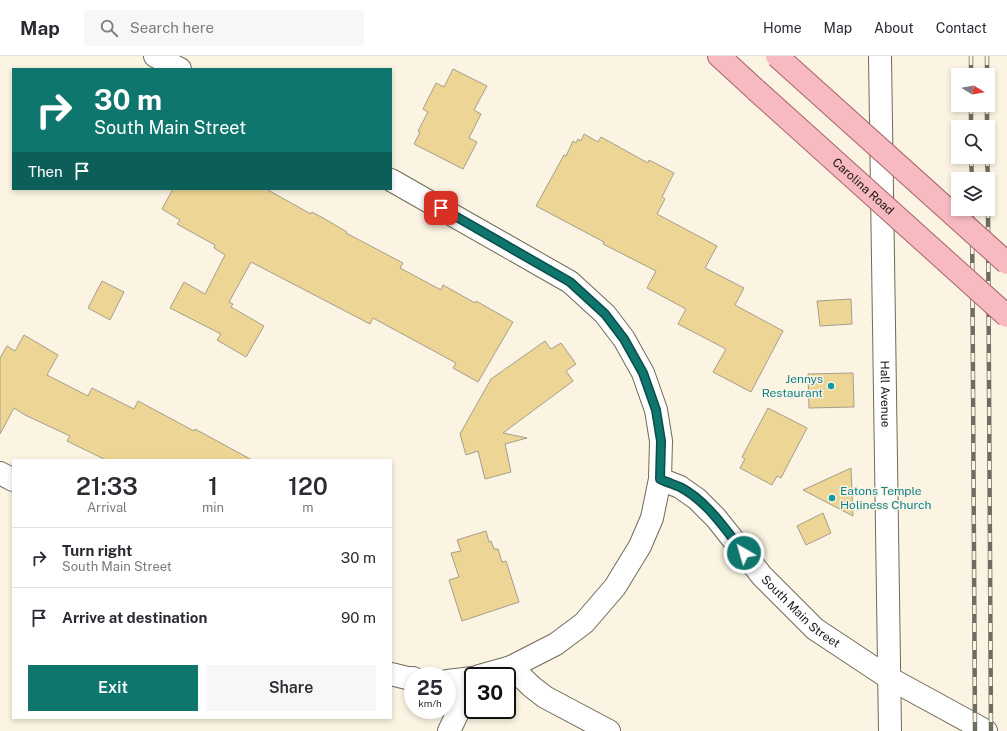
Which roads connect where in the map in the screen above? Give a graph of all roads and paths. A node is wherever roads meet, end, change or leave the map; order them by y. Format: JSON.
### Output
{"nodes":[{"id":1,"x":155,"y":56,"type":"edge"},
{"id":2,"x":719,"y":56,"type":"edge"},
{"id":3,"x":777,"y":56,"type":"edge"},
{"id":4,"x":880,"y":56,"type":"edge"},
{"id":5,"x":178,"y":68,"type":"edge"},
{"id":6,"x":392,"y":181,"type":"edge"},
{"id":7,"x":1007,"y":263,"type":"edge"},
{"id":8,"x":1007,"y":316,"type":"edge"},
{"id":9,"x":0,"y":473,"type":"edge"},
{"id":10,"x":12,"y":479,"type":"edge"},
{"id":11,"x":660,"y":479,"type":"junction"},
{"id":12,"x":511,"y":667,"type":"edge"},
{"id":13,"x":516,"y":672,"type":"edge"},
{"id":14,"x":392,"y":674,"type":"edge"},
{"id":15,"x":404,"y":677,"type":"edge"},
{"id":16,"x":889,"y":678,"type":"junction"},
{"id":17,"x":464,"y":698,"type":"edge"},
{"id":18,"x":449,"y":731,"type":"edge"},
{"id":19,"x":609,"y":731,"type":"edge"},
{"id":20,"x":890,"y":731,"type":"edge"},
{"id":21,"x":986,"y":731,"type":"edge"}],
"edges":[{"from":1,"to":5,"type":"street"},
{"from":2,"to":8,"type":"main road","name":"Carolina Road","bridge":true},
{"from":3,"to":7,"type":"main road","bridge":true},
{"from":4,"to":16,"type":"street","name":"Hall Avenue"},
{"from":6,"to":11,"type":"street"},
{"from":9,"to":10,"type":"street"},
{"from":11,"to":12,"type":"street"},
{"from":11,"to":16,"type":"street","name":"South Main Street"},
{"from":13,"to":19,"type":"street"},
{"from":14,"to":15,"type":"street"},
{"from":16,"to":20,"type":"street","name":"Hall Avenue"},
{"from":16,"to":21,"type":"street","name":"South Main Street"},
{"from":17,"to":18,"type":"street"}]}
